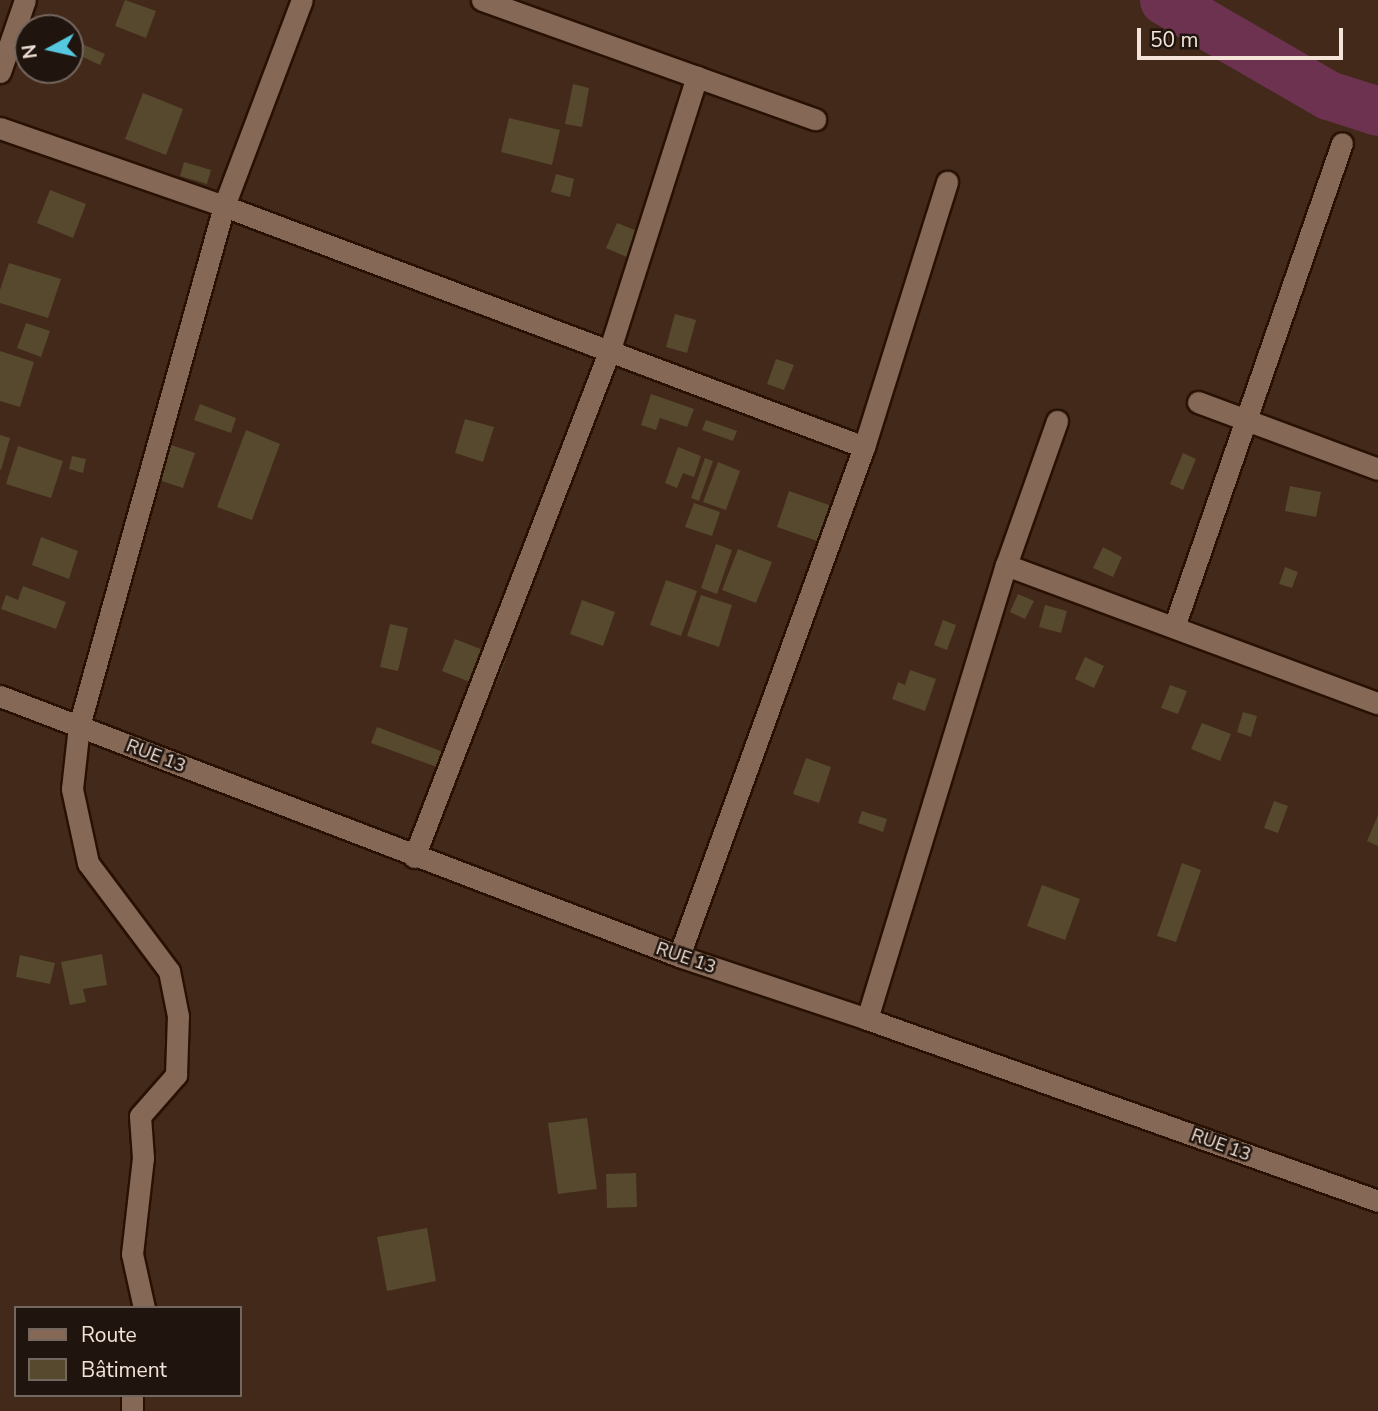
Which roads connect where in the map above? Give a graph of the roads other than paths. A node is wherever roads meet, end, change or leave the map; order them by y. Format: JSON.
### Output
{"nodes":[{"id":1,"x":25,"y":0,"type":"edge"},
{"id":2,"x":302,"y":0,"type":"edge"},
{"id":3,"x":482,"y":0,"type":"edge"},
{"id":4,"x":0,"y":72,"type":"edge"},
{"id":5,"x":697,"y":77,"type":"junction"},
{"id":6,"x":815,"y":119,"type":"dead end"},
{"id":7,"x":0,"y":128,"type":"edge"},
{"id":8,"x":1342,"y":143,"type":"dead end"},
{"id":9,"x":947,"y":182,"type":"dead end"},
{"id":10,"x":224,"y":206,"type":"junction"},
{"id":11,"x":609,"y":352,"type":"junction"},
{"id":12,"x":1198,"y":402,"type":"dead end"},
{"id":13,"x":1247,"y":420,"type":"junction"},
{"id":14,"x":1057,"y":421,"type":"dead end"},
{"id":15,"x":864,"y":447,"type":"junction"},
{"id":16,"x":1378,"y":469,"type":"edge"},
{"id":17,"x":1006,"y":565,"type":"junction"},
{"id":18,"x":1174,"y":628,"type":"junction"},
{"id":19,"x":0,"y":696,"type":"edge"},
{"id":20,"x":1378,"y":703,"type":"edge"},
{"id":21,"x":79,"y":726,"type":"junction"},
{"id":22,"x":414,"y":857,"type":"junction"},
{"id":23,"x":680,"y":956,"type":"junction"},
{"id":24,"x":867,"y":1019,"type":"junction"},
{"id":25,"x":1378,"y":1201,"type":"edge"},
{"id":26,"x":144,"y":1306,"type":"edge"}],
"edges":[{"from":1,"to":4,"type":"street"},
{"from":2,"to":10,"type":"street"},
{"from":3,"to":5,"type":"street"},
{"from":5,"to":6,"type":"street"},
{"from":5,"to":11,"type":"street"},
{"from":7,"to":10,"type":"street"},
{"from":8,"to":13,"type":"street"},
{"from":9,"to":15,"type":"street"},
{"from":10,"to":11,"type":"street"},
{"from":10,"to":21,"type":"street"},
{"from":11,"to":15,"type":"street"},
{"from":11,"to":22,"type":"street"},
{"from":12,"to":13,"type":"street"},
{"from":13,"to":16,"type":"street"},
{"from":13,"to":18,"type":"street"},
{"from":14,"to":17,"type":"street"},
{"from":15,"to":23,"type":"street"},
{"from":17,"to":18,"type":"street"},
{"from":17,"to":24,"type":"street"},
{"from":18,"to":20,"type":"street"},
{"from":19,"to":21,"type":"street","name":"RUE 13"},
{"from":21,"to":22,"type":"street","name":"RUE 13"},
{"from":21,"to":26,"type":"street"},
{"from":22,"to":23,"type":"street","name":"RUE 13"},
{"from":23,"to":24,"type":"street","name":"RUE 13"},
{"from":24,"to":25,"type":"street","name":"RUE 13"}]}
